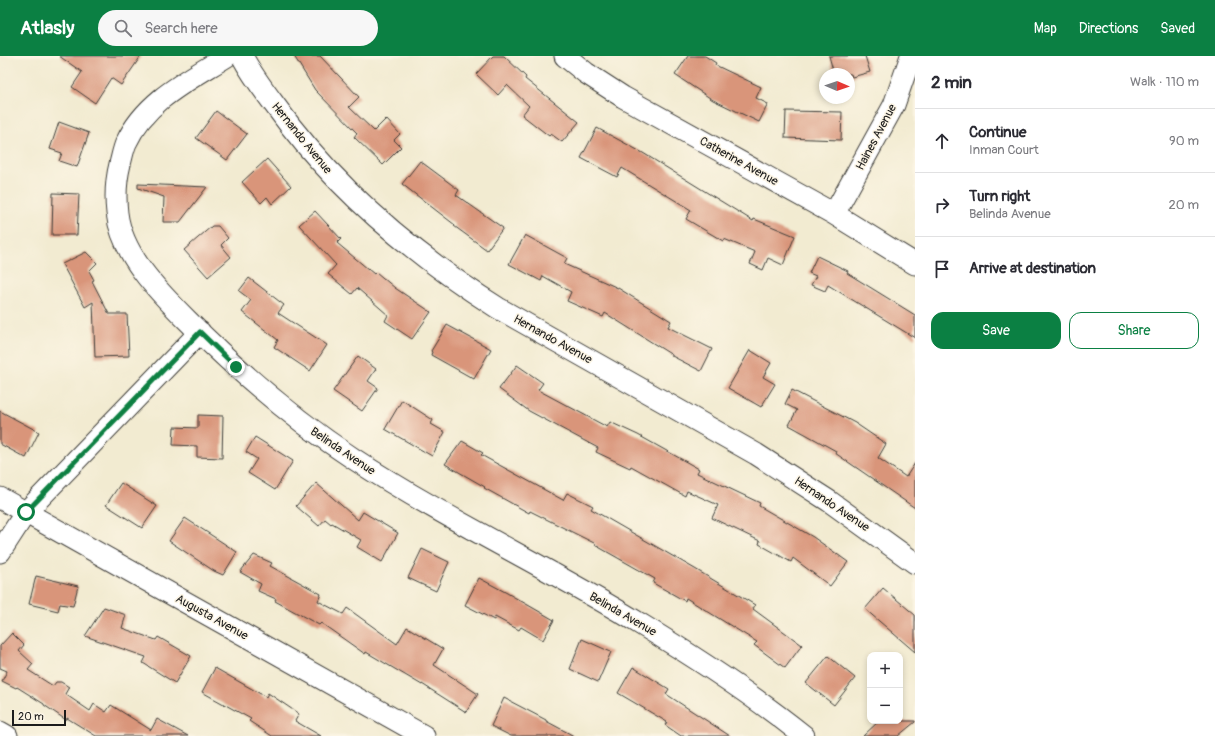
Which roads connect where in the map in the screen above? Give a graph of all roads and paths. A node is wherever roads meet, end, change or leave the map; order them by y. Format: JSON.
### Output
{"nodes":[{"id":1,"x":227,"y":56,"type":"edge"},
{"id":2,"x":242,"y":56,"type":"edge"},
{"id":3,"x":565,"y":56,"type":"edge"},
{"id":4,"x":911,"y":56,"type":"edge"},
{"id":5,"x":834,"y":214,"type":"junction"},
{"id":6,"x":915,"y":264,"type":"edge"},
{"id":7,"x":200,"y":332,"type":"junction"},
{"id":8,"x":0,"y":498,"type":"edge"},
{"id":9,"x":26,"y":512,"type":"junction"},
{"id":10,"x":0,"y":552,"type":"edge"},
{"id":11,"x":915,"y":563,"type":"edge"},
{"id":12,"x":0,"y":732,"type":"edge"},
{"id":13,"x":7,"y":736,"type":"edge"},
{"id":14,"x":424,"y":736,"type":"edge"},
{"id":15,"x":804,"y":736,"type":"edge"}],
"edges":[{"from":1,"to":7,"type":"street","name":"Belinda Avenue"},
{"from":2,"to":11,"type":"street","name":"Hernando Avenue"},
{"from":3,"to":5,"type":"street","name":"Catherine Avenue"},
{"from":4,"to":5,"type":"street","name":"Haines Avenue"},
{"from":5,"to":6,"type":"street","name":"Catherine Avenue"},
{"from":7,"to":9,"type":"street"},
{"from":7,"to":15,"type":"street","name":"Belinda Avenue"},
{"from":8,"to":9,"type":"street","name":"Augusta Avenue"},
{"from":9,"to":10,"type":"street"},
{"from":9,"to":14,"type":"street","name":"Augusta Avenue"},
{"from":12,"to":13,"type":"street"}]}
